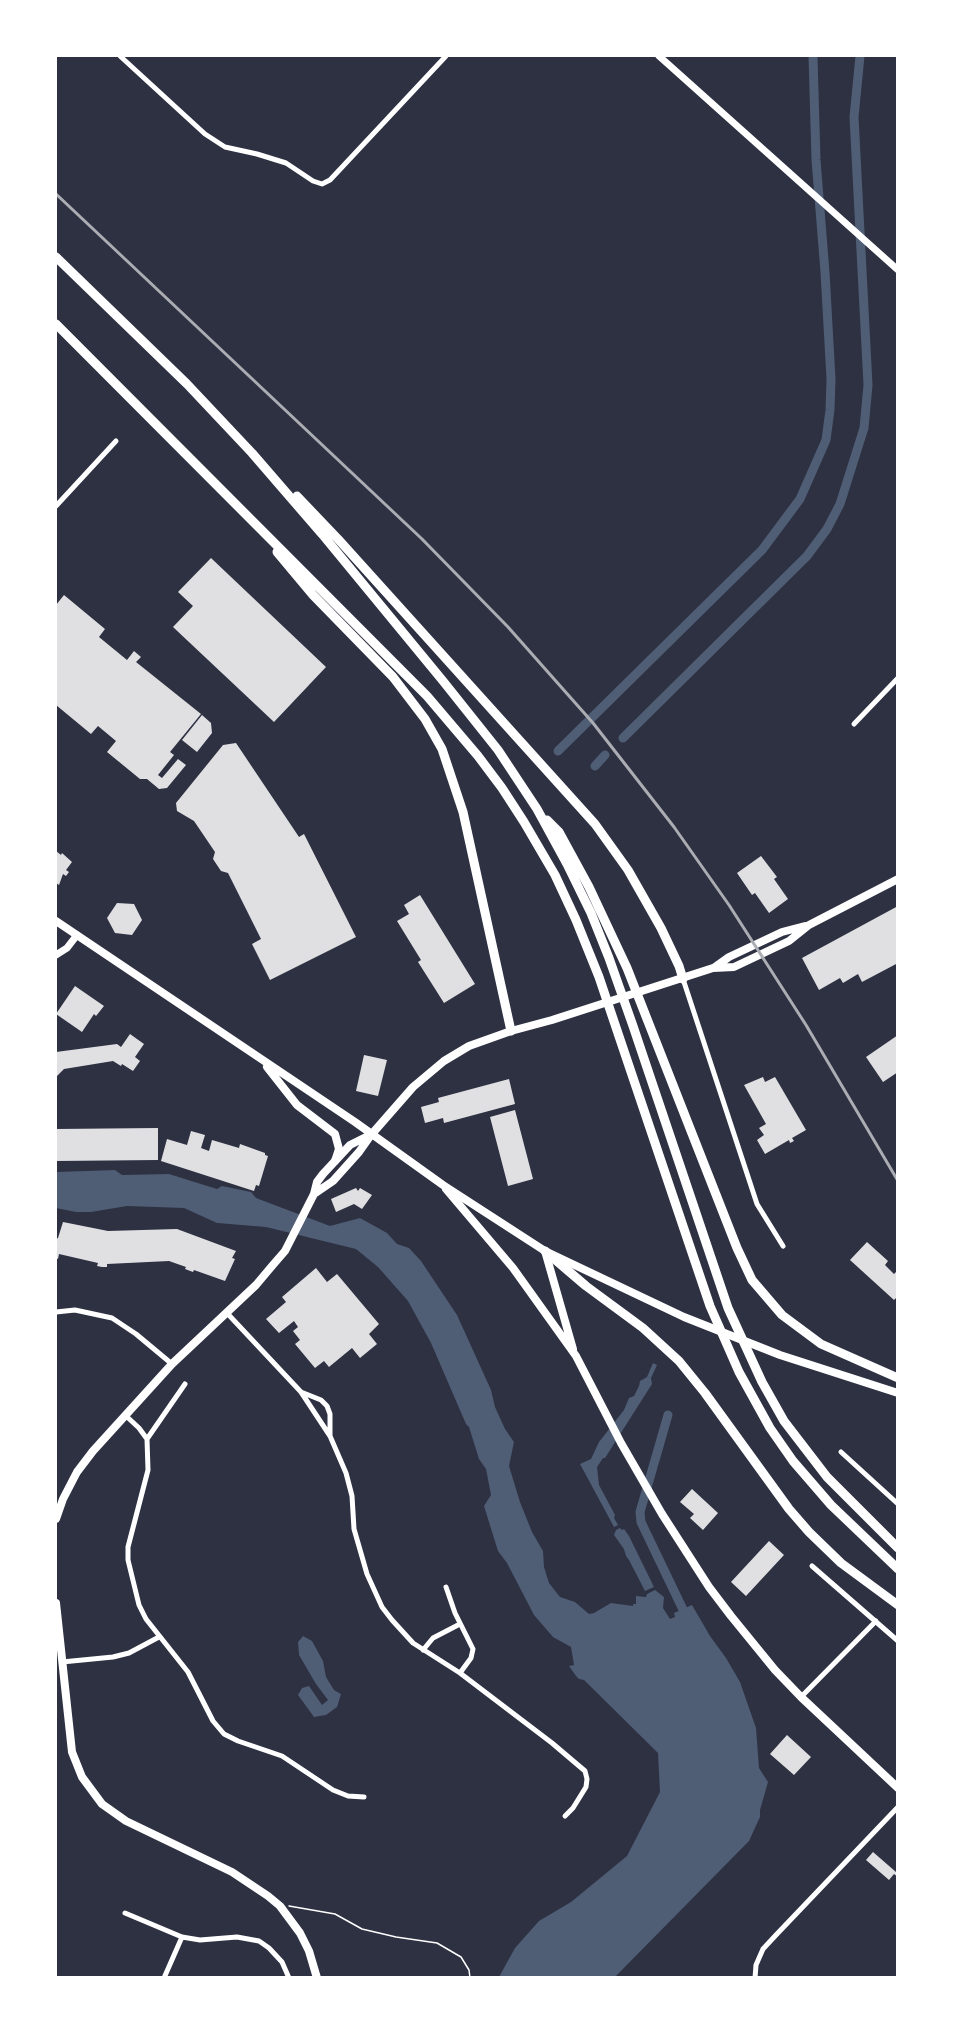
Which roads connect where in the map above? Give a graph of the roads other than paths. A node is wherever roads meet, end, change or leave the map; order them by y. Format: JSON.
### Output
{"nodes":[{"id":1,"x":120,"y":56,"type":"edge"},
{"id":2,"x":446,"y":56,"type":"edge"},
{"id":3,"x":659,"y":56,"type":"edge"},
{"id":4,"x":56,"y":257,"type":"edge"},
{"id":5,"x":897,"y":270,"type":"edge"},
{"id":6,"x":56,"y":324,"type":"edge"},
{"id":7,"x":116,"y":441,"type":"dead end"},
{"id":8,"x":252,"y":453,"type":"junction"},
{"id":9,"x":56,"y":506,"type":"edge"},
{"id":10,"x":245,"y":513,"type":"junction"},
{"id":11,"x":897,"y":678,"type":"edge"},
{"id":12,"x":854,"y":724,"type":"dead end"},
{"id":13,"x":537,"y":809,"type":"junction"},
{"id":14,"x":897,"y":879,"type":"edge"},
{"id":15,"x":56,"y":921,"type":"edge"},
{"id":16,"x":77,"y":935,"type":"junction"},
{"id":17,"x":56,"y":955,"type":"edge"},
{"id":18,"x":683,"y":979,"type":"junction"},
{"id":19,"x":511,"y":1030,"type":"junction"},
{"id":20,"x":261,"y":1060,"type":"junction"},
{"id":21,"x":371,"y":1135,"type":"junction"},
{"id":22,"x":335,"y":1161,"type":"junction"},
{"id":23,"x":443,"y":1185,"type":"junction"},
{"id":24,"x":314,"y":1194,"type":"junction"},
{"id":25,"x":783,"y":1246,"type":"dead end"},
{"id":26,"x":545,"y":1251,"type":"junction"},
{"id":27,"x":56,"y":1312,"type":"edge"},
{"id":28,"x":226,"y":1312,"type":"junction"},
{"id":29,"x":576,"y":1356,"type":"junction"},
{"id":30,"x":172,"y":1364,"type":"junction"},
{"id":31,"x":897,"y":1378,"type":"edge"},
{"id":32,"x":185,"y":1384,"type":"dead end"},
{"id":33,"x":301,"y":1392,"type":"junction"},
{"id":34,"x":897,"y":1393,"type":"edge"},
{"id":35,"x":125,"y":1415,"type":"junction"},
{"id":36,"x":330,"y":1436,"type":"junction"},
{"id":37,"x":147,"y":1439,"type":"junction"},
{"id":38,"x":841,"y":1452,"type":"dead end"},
{"id":39,"x":897,"y":1504,"type":"edge"},
{"id":40,"x":56,"y":1519,"type":"edge"},
{"id":41,"x":897,"y":1548,"type":"edge"},
{"id":42,"x":812,"y":1566,"type":"dead end"},
{"id":43,"x":897,"y":1569,"type":"edge"},
{"id":44,"x":446,"y":1587,"type":"dead end"},
{"id":45,"x":56,"y":1603,"type":"edge"},
{"id":46,"x":897,"y":1605,"type":"edge"},
{"id":47,"x":876,"y":1621,"type":"junction"},
{"id":48,"x":460,"y":1624,"type":"junction"},
{"id":49,"x":159,"y":1636,"type":"junction"},
{"id":50,"x":897,"y":1641,"type":"edge"},
{"id":51,"x":423,"y":1650,"type":"junction"},
{"id":52,"x":62,"y":1662,"type":"junction"},
{"id":53,"x":460,"y":1673,"type":"junction"},
{"id":54,"x":801,"y":1697,"type":"junction"},
{"id":55,"x":897,"y":1788,"type":"edge"},
{"id":56,"x":364,"y":1797,"type":"dead end"},
{"id":57,"x":897,"y":1807,"type":"edge"},
{"id":58,"x":565,"y":1816,"type":"dead end"},
{"id":59,"x":125,"y":1913,"type":"dead end"},
{"id":60,"x":182,"y":1937,"type":"junction"},
{"id":61,"x":164,"y":1977,"type":"edge"},
{"id":62,"x":289,"y":1977,"type":"edge"},
{"id":63,"x":317,"y":1977,"type":"edge"},
{"id":64,"x":755,"y":1977,"type":"edge"}],
"edges":[{"from":1,"to":2,"type":"street"},
{"from":3,"to":5,"type":"street"},
{"from":4,"to":8,"type":"highway"},
{"from":6,"to":10,"type":"highway"},
{"from":7,"to":9,"type":"street"},
{"from":8,"to":13,"type":"highway"},
{"from":8,"to":18,"type":"highway"},
{"from":10,"to":19,"type":"highway"},
{"from":10,"to":43,"type":"highway"},
{"from":11,"to":12,"type":"street"},
{"from":13,"to":31,"type":"highway"},
{"from":13,"to":41,"type":"highway"},
{"from":14,"to":18,"type":"main road"},
{"from":15,"to":16,"type":"main road"},
{"from":16,"to":17,"type":"street"},
{"from":16,"to":20,"type":"main road"},
{"from":18,"to":19,"type":"main road"},
{"from":18,"to":25,"type":"street"},
{"from":19,"to":21,"type":"main road"},
{"from":20,"to":21,"type":"main road"},
{"from":20,"to":22,"type":"main road"},
{"from":21,"to":22,"type":"main road"},
{"from":21,"to":23,"type":"main road"},
{"from":21,"to":24,"type":"main road"},
{"from":22,"to":24,"type":"main road"},
{"from":23,"to":26,"type":"main road"},
{"from":23,"to":29,"type":"main road"},
{"from":24,"to":28,"type":"main road"},
{"from":26,"to":29,"type":"main road"},
{"from":26,"to":34,"type":"main road"},
{"from":26,"to":46,"type":"highway"},
{"from":27,"to":30,"type":"street"},
{"from":28,"to":30,"type":"main road"},
{"from":28,"to":33,"type":"street"},
{"from":29,"to":54,"type":"main road"},
{"from":30,"to":35,"type":"main road"},
{"from":32,"to":37,"type":"street"},
{"from":33,"to":36,"type":"street"},
{"from":33,"to":36,"type":"street"},
{"from":35,"to":37,"type":"street"},
{"from":35,"to":40,"type":"main road"},
{"from":36,"to":51,"type":"street"},
{"from":37,"to":49,"type":"street"},
{"from":38,"to":39,"type":"street"},
{"from":42,"to":47,"type":"street"},
{"from":44,"to":48,"type":"street"},
{"from":45,"to":52,"type":"main road"},
{"from":47,"to":50,"type":"street"},
{"from":47,"to":54,"type":"street"},
{"from":48,"to":51,"type":"street"},
{"from":48,"to":53,"type":"street"},
{"from":49,"to":52,"type":"street"},
{"from":49,"to":56,"type":"street"},
{"from":51,"to":53,"type":"street"},
{"from":52,"to":63,"type":"main road"},
{"from":53,"to":58,"type":"street"},
{"from":54,"to":55,"type":"main road"},
{"from":57,"to":64,"type":"street"},
{"from":59,"to":60,"type":"street"},
{"from":60,"to":61,"type":"street"},
{"from":60,"to":62,"type":"street"}]}
